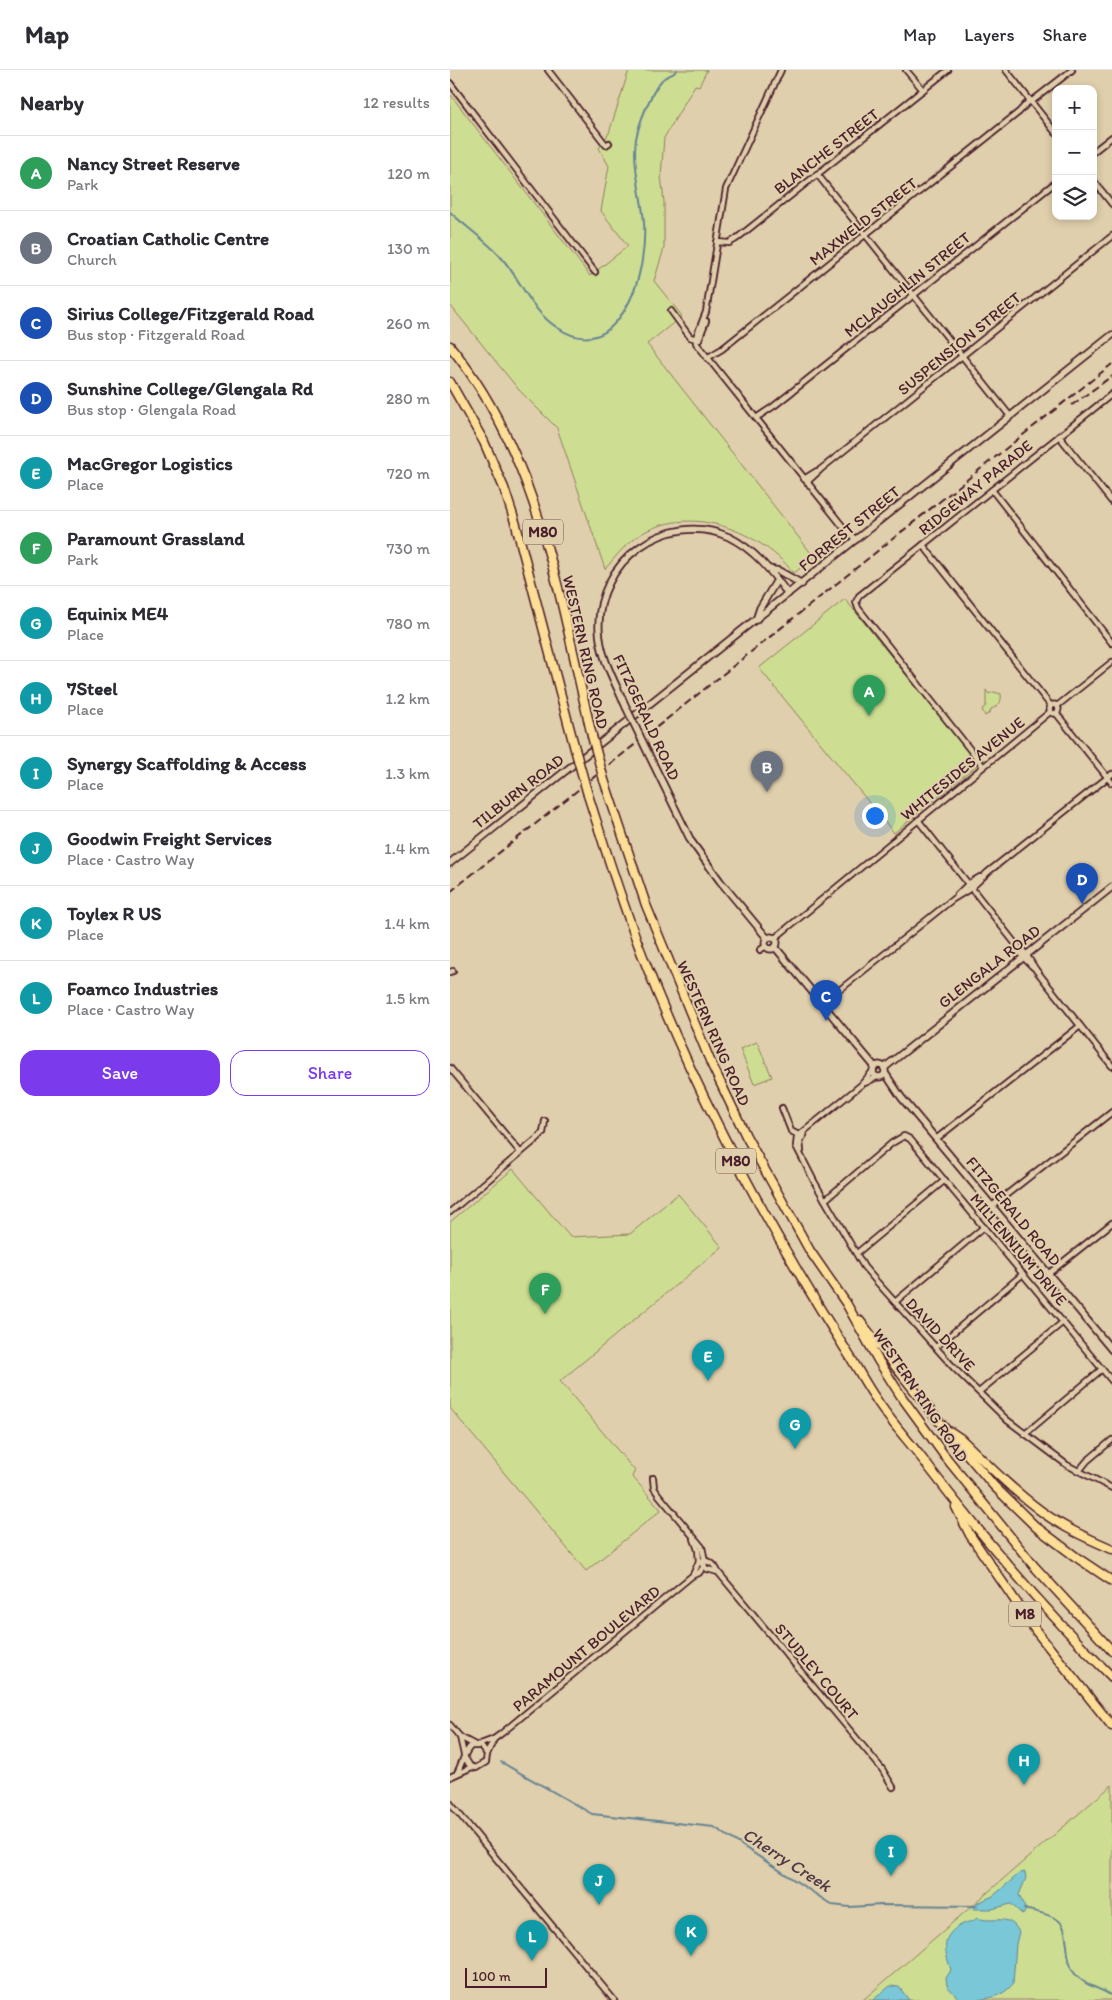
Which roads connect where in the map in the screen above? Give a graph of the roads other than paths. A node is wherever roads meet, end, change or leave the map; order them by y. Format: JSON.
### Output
{"nodes":[{"id":1,"x":548,"y":70,"type":"edge"},
{"id":2,"x":781,"y":70,"type":"edge"},
{"id":3,"x":906,"y":70,"type":"edge"},
{"id":4,"x":948,"y":70,"type":"edge"},
{"id":5,"x":1006,"y":70,"type":"edge"},
{"id":6,"x":1072,"y":70,"type":"edge"},
{"id":7,"x":450,"y":83,"type":"edge"},
{"id":8,"x":923,"y":90,"type":"junction"},
{"id":9,"x":1031,"y":103,"type":"junction"},
{"id":10,"x":1054,"y":130,"type":"edge"},
{"id":11,"x":1112,"y":137,"type":"edge"},
{"id":12,"x":609,"y":143,"type":"dead end"},
{"id":13,"x":1097,"y":149,"type":"edge"},
{"id":14,"x":817,"y":174,"type":"junction"},
{"id":15,"x":1052,"y":185,"type":"edge"},
{"id":16,"x":1097,"y":185,"type":"edge"},
{"id":17,"x":1112,"y":204,"type":"edge"},
{"id":18,"x":865,"y":234,"type":"junction"},
{"id":19,"x":1112,"y":236,"type":"edge"},
{"id":20,"x":717,"y":242,"type":"junction"},
{"id":21,"x":595,"y":272,"type":"dead end"},
{"id":22,"x":913,"y":295,"type":"junction"},
{"id":23,"x":671,"y":311,"type":"dead end"},
{"id":24,"x":1112,"y":336,"type":"edge"},
{"id":25,"x":697,"y":340,"type":"junction"},
{"id":26,"x":450,"y":346,"type":"edge"},
{"id":27,"x":962,"y":356,"type":"junction"},
{"id":28,"x":708,"y":358,"type":"junction"},
{"id":29,"x":450,"y":382,"type":"edge"},
{"id":30,"x":1112,"y":394,"type":"edge"},
{"id":31,"x":1010,"y":416,"type":"junction"},
{"id":32,"x":757,"y":420,"type":"junction"},
{"id":33,"x":1060,"y":436,"type":"junction"},
{"id":34,"x":806,"y":481,"type":"junction"},
{"id":35,"x":992,"y":490,"type":"junction"},
{"id":36,"x":1112,"y":502,"type":"edge"},
{"id":37,"x":854,"y":542,"type":"junction"},
{"id":38,"x":923,"y":545,"type":"junction"},
{"id":39,"x":769,"y":569,"type":"junction"},
{"id":40,"x":777,"y":580,"type":"junction"},
{"id":41,"x":802,"y":584,"type":"junction"},
{"id":42,"x":788,"y":594,"type":"junction"},
{"id":43,"x":756,"y":620,"type":"junction"},
{"id":44,"x":1112,"y":643,"type":"edge"},
{"id":45,"x":1112,"y":662,"type":"edge"},
{"id":46,"x":1051,"y":706,"type":"junction"},
{"id":47,"x":1057,"y":706,"type":"junction"},
{"id":48,"x":1050,"y":712,"type":"junction"},
{"id":49,"x":1056,"y":713,"type":"junction"},
{"id":50,"x":604,"y":741,"type":"joint"},
{"id":51,"x":983,"y":766,"type":"junction"},
{"id":52,"x":1110,"y":776,"type":"edge"},
{"id":53,"x":1112,"y":783,"type":"edge"},
{"id":54,"x":918,"y":820,"type":"junction"},
{"id":55,"x":450,"y":862,"type":"edge"},
{"id":56,"x":970,"y":886,"type":"junction"},
{"id":57,"x":1112,"y":887,"type":"edge"},
{"id":58,"x":767,"y":938,"type":"junction"},
{"id":59,"x":775,"y":938,"type":"junction"},
{"id":60,"x":774,"y":947,"type":"junction"},
{"id":61,"x":1025,"y":956,"type":"junction"},
{"id":62,"x":822,"y":1004,"type":"junction"},
{"id":63,"x":1080,"y":1026,"type":"junction"},
{"id":64,"x":1112,"y":1066,"type":"edge"},
{"id":65,"x":450,"y":1068,"type":"edge"},
{"id":66,"x":884,"y":1070,"type":"junction"},
{"id":67,"x":876,"y":1073,"type":"junction"},
{"id":68,"x":901,"y":1097,"type":"junction"},
{"id":69,"x":782,"y":1108,"type":"dead end"},
{"id":70,"x":1112,"y":1112,"type":"edge"},
{"id":71,"x":546,"y":1122,"type":"dead end"},
{"id":72,"x":800,"y":1135,"type":"junction"},
{"id":73,"x":936,"y":1139,"type":"junction"},
{"id":74,"x":520,"y":1152,"type":"junction"},
{"id":75,"x":945,"y":1180,"type":"junction"},
{"id":76,"x":825,"y":1200,"type":"junction"},
{"id":77,"x":992,"y":1206,"type":"junction"},
{"id":78,"x":450,"y":1212,"type":"edge"},
{"id":79,"x":1112,"y":1223,"type":"edge"},
{"id":80,"x":984,"y":1227,"type":"junction"},
{"id":81,"x":856,"y":1253,"type":"junction"},
{"id":82,"x":1023,"y":1274,"type":"junction"},
{"id":83,"x":1048,"y":1274,"type":"junction"},
{"id":84,"x":894,"y":1302,"type":"junction"},
{"id":85,"x":846,"y":1303,"type":"junction"},
{"id":86,"x":1063,"y":1322,"type":"junction"},
{"id":87,"x":1112,"y":1339,"type":"edge"},
{"id":88,"x":1106,"y":1344,"type":"junction"},
{"id":89,"x":936,"y":1348,"type":"junction"},
{"id":90,"x":1112,"y":1351,"type":"edge"},
{"id":91,"x":1102,"y":1368,"type":"junction"},
{"id":92,"x":1112,"y":1381,"type":"edge"},
{"id":93,"x":978,"y":1392,"type":"junction"},
{"id":94,"x":945,"y":1429,"type":"junction"},
{"id":95,"x":1025,"y":1434,"type":"junction"},
{"id":96,"x":1112,"y":1440,"type":"edge"},
{"id":97,"x":1079,"y":1471,"type":"junction"},
{"id":98,"x":653,"y":1478,"type":"dead end"},
{"id":99,"x":1112,"y":1488,"type":"edge"},
{"id":100,"x":949,"y":1494,"type":"junction"},
{"id":101,"x":694,"y":1537,"type":"junction"},
{"id":102,"x":1112,"y":1550,"type":"edge"},
{"id":103,"x":699,"y":1561,"type":"junction"},
{"id":104,"x":705,"y":1564,"type":"junction"},
{"id":105,"x":693,"y":1575,"type":"junction"},
{"id":106,"x":1112,"y":1580,"type":"edge"},
{"id":107,"x":1112,"y":1651,"type":"edge"},
{"id":108,"x":1112,"y":1677,"type":"edge"},
{"id":109,"x":450,"y":1725,"type":"edge"},
{"id":110,"x":1112,"y":1726,"type":"edge"},
{"id":111,"x":460,"y":1737,"type":"junction"},
{"id":112,"x":494,"y":1739,"type":"junction"},
{"id":113,"x":476,"y":1745,"type":"junction"},
{"id":114,"x":487,"y":1754,"type":"junction"},
{"id":115,"x":465,"y":1757,"type":"junction"},
{"id":116,"x":472,"y":1767,"type":"junction"},
{"id":117,"x":457,"y":1773,"type":"junction"},
{"id":118,"x":450,"y":1778,"type":"edge"},
{"id":119,"x":892,"y":1787,"type":"dead end"},
{"id":120,"x":450,"y":1803,"type":"edge"},
{"id":121,"x":614,"y":2000,"type":"edge"}],
"edges":[{"from":1,"to":12,"type":"street"},
{"from":2,"to":20,"type":"street"},
{"from":3,"to":8,"type":"street"},
{"from":4,"to":8,"type":"street","name":"BLANCHE STREET"},
{"from":5,"to":9,"type":"street"},
{"from":6,"to":9,"type":"street","name":"MAXWELD STREET"},
{"from":7,"to":21,"type":"street"},
{"from":8,"to":14,"type":"street","name":"BLANCHE STREET"},
{"from":9,"to":10,"type":"street"},
{"from":9,"to":18,"type":"street","name":"MAXWELD STREET"},
{"from":11,"to":13,"type":"street"},
{"from":14,"to":18,"type":"street"},
{"from":14,"to":20,"type":"street","name":"BLANCHE STREET"},
{"from":15,"to":22,"type":"street","name":"MCLAUGHLIN STREET"},
{"from":16,"to":17,"type":"street"},
{"from":18,"to":22,"type":"street"},
{"from":18,"to":28,"type":"street","name":"MAXWELD STREET"},
{"from":19,"to":27,"type":"street","name":"SUSPENSION STREET"},
{"from":20,"to":25,"type":"street"},
{"from":22,"to":27,"type":"street"},
{"from":22,"to":32,"type":"street","name":"MCLAUGHLIN STREET"},
{"from":23,"to":25,"type":"street"},
{"from":24,"to":31,"type":"street","name":"FORREST STREET"},
{"from":25,"to":28,"type":"street"},
{"from":26,"to":85,"type":"highway","name":"WESTERN RING ROAD","number":"M80","bridge":true},
{"from":27,"to":31,"type":"street"},
{"from":27,"to":34,"type":"street","name":"SUSPENSION STREET"},
{"from":28,"to":32,"type":"street"},
{"from":29,"to":100,"type":"highway","name":"WESTERN RING ROAD","number":"M80","bridge":true},
{"from":30,"to":33,"type":"street","name":"RIDGEWAY PARADE"},
{"from":31,"to":37,"type":"street","name":"FORREST STREET"},
{"from":32,"to":34,"type":"street"},
{"from":33,"to":35,"type":"street","name":"RIDGEWAY PARADE"},
{"from":33,"to":36,"type":"street"},
{"from":34,"to":37,"type":"street"},
{"from":35,"to":38,"type":"street","name":"RIDGEWAY PARADE"},
{"from":35,"to":44,"type":"street"},
{"from":37,"to":41,"type":"street","name":"FORREST STREET"},
{"from":38,"to":46,"type":"street"},
{"from":38,"to":51,"type":"street","name":"RIDGEWAY PARADE"},
{"from":39,"to":40,"type":"street","name":"FITZGERALD ROAD"},
{"from":39,"to":41,"type":"street"},
{"from":39,"to":58,"type":"street","name":"FITZGERALD ROAD","bridge":true},
{"from":40,"to":42,"type":"street","name":"FITZGERALD ROAD"},
{"from":40,"to":43,"type":"street"},
{"from":41,"to":42,"type":"street","name":"FORREST STREET"},
{"from":42,"to":43,"type":"street","name":"FORREST STREET"},
{"from":43,"to":50,"type":"street","name":"FORREST STREET"},
{"from":45,"to":47,"type":"street"},
{"from":46,"to":47,"type":"street"},
{"from":46,"to":48,"type":"street"},
{"from":47,"to":49,"type":"street"},
{"from":48,"to":49,"type":"street"},
{"from":48,"to":51,"type":"street","name":"WHITESIDES AVENUE"},
{"from":49,"to":52,"type":"street"},
{"from":50,"to":55,"type":"street","name":"TILBURN ROAD"},
{"from":51,"to":54,"type":"street","name":"WHITESIDES AVENUE"},
{"from":52,"to":53,"type":"street"},
{"from":52,"to":56,"type":"street"},
{"from":54,"to":56,"type":"street"},
{"from":54,"to":59,"type":"street","name":"WHITESIDES AVENUE"},
{"from":56,"to":61,"type":"street"},
{"from":56,"to":62,"type":"street"},
{"from":57,"to":61,"type":"street","name":"GLENGALA ROAD"},
{"from":58,"to":59,"type":"street"},
{"from":58,"to":60,"type":"street"},
{"from":59,"to":60,"type":"street"},
{"from":60,"to":62,"type":"street","name":"FITZGERALD ROAD"},
{"from":61,"to":63,"type":"street"},
{"from":61,"to":66,"type":"street","name":"GLENGALA ROAD"},
{"from":62,"to":67,"type":"street","name":"FITZGERALD ROAD"},
{"from":63,"to":64,"type":"street"},
{"from":63,"to":73,"type":"street"},
{"from":65,"to":74,"type":"street"},
{"from":66,"to":67,"type":"street","name":"GLENGALA ROAD"},
{"from":66,"to":67,"type":"street"},
{"from":66,"to":68,"type":"street","name":"FITZGERALD ROAD"},
{"from":67,"to":68,"type":"street","name":"FITZGERALD ROAD"},
{"from":67,"to":72,"type":"street"},
{"from":68,"to":73,"type":"street","name":"FITZGERALD ROAD"},
{"from":69,"to":72,"type":"street"},
{"from":70,"to":77,"type":"street"},
{"from":71,"to":74,"type":"street"},
{"from":72,"to":76,"type":"street","name":"DAVID DRIVE"},
{"from":73,"to":77,"type":"street","name":"FITZGERALD ROAD"},
{"from":74,"to":78,"type":"street"},
{"from":75,"to":76,"type":"street","name":"MILLENNIUM DRIVE"},
{"from":75,"to":80,"type":"street","name":"MILLENNIUM DRIVE"},
{"from":75,"to":81,"type":"street"},
{"from":76,"to":81,"type":"street","name":"DAVID DRIVE"},
{"from":77,"to":83,"type":"street","name":"FITZGERALD ROAD"},
{"from":79,"to":83,"type":"street"},
{"from":80,"to":82,"type":"street","name":"MILLENNIUM DRIVE"},
{"from":80,"to":84,"type":"street"},
{"from":81,"to":84,"type":"street","name":"DAVID DRIVE"},
{"from":82,"to":86,"type":"street","name":"MILLENNIUM DRIVE"},
{"from":82,"to":89,"type":"street"},
{"from":83,"to":88,"type":"street","name":"FITZGERALD ROAD"},
{"from":84,"to":89,"type":"street","name":"DAVID DRIVE"},
{"from":85,"to":94,"type":"highway"},
{"from":85,"to":107,"type":"highway","name":"WESTERN RING ROAD","number":"M80"},
{"from":86,"to":91,"type":"street","name":"MILLENNIUM DRIVE"},
{"from":86,"to":93,"type":"street"},
{"from":87,"to":88,"type":"street"},
{"from":88,"to":90,"type":"street","name":"FITZGERALD ROAD"},
{"from":89,"to":93,"type":"street","name":"DAVID DRIVE"},
{"from":91,"to":92,"type":"street","name":"MILLENNIUM DRIVE"},
{"from":91,"to":95,"type":"street"},
{"from":93,"to":95,"type":"street","name":"DAVID DRIVE"},
{"from":94,"to":102,"type":"highway"},
{"from":94,"to":106,"type":"highway"},
{"from":95,"to":97,"type":"street","name":"DAVID DRIVE"},
{"from":96,"to":97,"type":"street"},
{"from":97,"to":99,"type":"street","name":"DAVID DRIVE"},
{"from":98,"to":101,"type":"street"},
{"from":100,"to":108,"type":"highway","name":"WESTERN RING ROAD","number":"M80"},
{"from":100,"to":110,"type":"highway","number":"M8"},
{"from":101,"to":103,"type":"street"},
{"from":101,"to":104,"type":"street"},
{"from":103,"to":104,"type":"street","name":"STUDLEY COURT"},
{"from":103,"to":105,"type":"street","name":"PARAMOUNT BOULEVARD"},
{"from":104,"to":105,"type":"street","name":"PARAMOUNT BOULEVARD"},
{"from":104,"to":119,"type":"street","name":"STUDLEY COURT"},
{"from":105,"to":112,"type":"street","name":"PARAMOUNT BOULEVARD"},
{"from":109,"to":111,"type":"street"},
{"from":111,"to":113,"type":"street"},
{"from":111,"to":115,"type":"street"},
{"from":112,"to":113,"type":"street","name":"PARAMOUNT BOULEVARD"},
{"from":112,"to":114,"type":"street","name":"PARAMOUNT BOULEVARD"},
{"from":113,"to":114,"type":"street"},
{"from":113,"to":115,"type":"street"},
{"from":114,"to":116,"type":"street"},
{"from":115,"to":116,"type":"street"},
{"from":115,"to":117,"type":"street"},
{"from":116,"to":117,"type":"street"},
{"from":117,"to":118,"type":"street"},
{"from":120,"to":121,"type":"street"}]}
